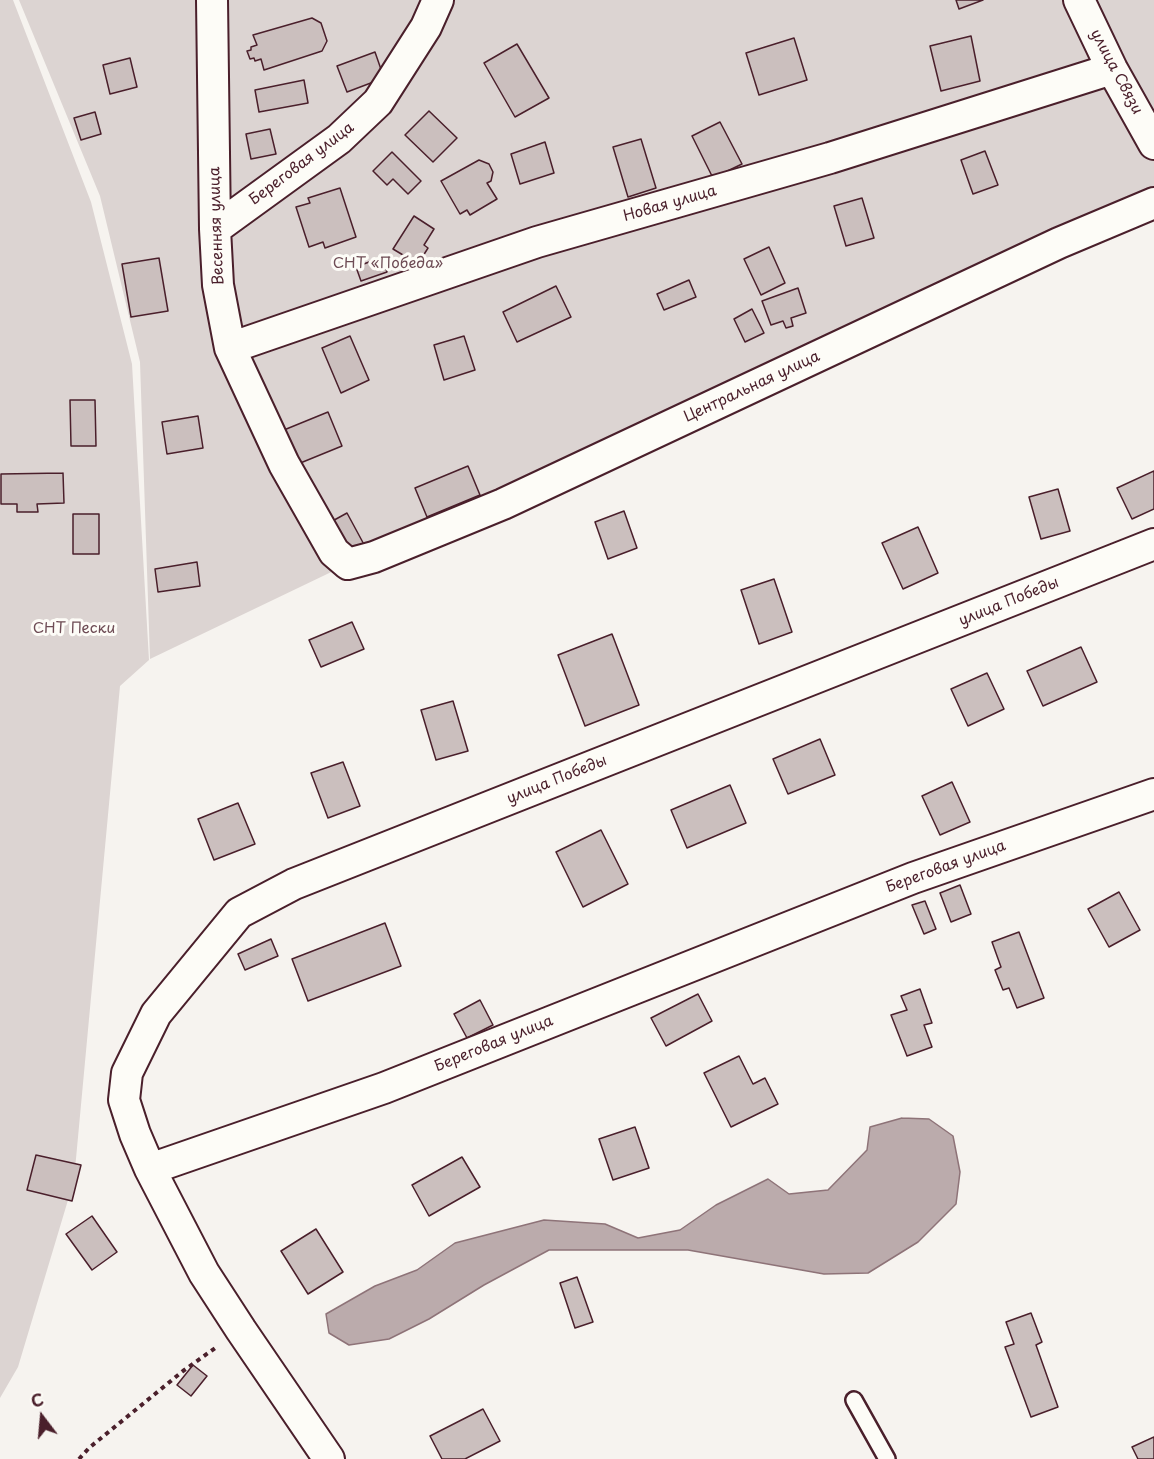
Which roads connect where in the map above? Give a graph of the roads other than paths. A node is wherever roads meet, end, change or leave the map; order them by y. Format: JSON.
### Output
{"nodes":[{"id":1,"x":212,"y":0,"type":"edge"},
{"id":2,"x":438,"y":0,"type":"edge"},
{"id":3,"x":1079,"y":0,"type":"edge"},
{"id":4,"x":1112,"y":69,"type":"junction"},
{"id":5,"x":1154,"y":144,"type":"edge"},
{"id":6,"x":1154,"y":203,"type":"edge"},
{"id":7,"x":215,"y":229,"type":"junction"},
{"id":8,"x":230,"y":348,"type":"junction"},
{"id":9,"x":1154,"y":544,"type":"edge"},
{"id":10,"x":348,"y":564,"type":"joint"},
{"id":11,"x":1154,"y":794,"type":"edge"},
{"id":12,"x":150,"y":1169,"type":"junction"},
{"id":13,"x":855,"y":1400,"type":"dead end"},
{"id":14,"x":329,"y":1459,"type":"edge"},
{"id":15,"x":887,"y":1459,"type":"edge"}],
"edges":[{"from":1,"to":7,"type":"street","name":"Весенняя улица"},
{"from":2,"to":7,"type":"street","name":"Береговая улица"},
{"from":3,"to":4,"type":"street","name":"улица Связи"},
{"from":4,"to":5,"type":"street","name":"улица Связи"},
{"from":4,"to":8,"type":"street","name":"Новая улица"},
{"from":6,"to":10,"type":"street","name":"Центральная улица"},
{"from":7,"to":8,"type":"street","name":"Весенняя улица"},
{"from":8,"to":10,"type":"street","name":"Весенняя улица"},
{"from":9,"to":12,"type":"street","name":"улица Победы"},
{"from":11,"to":12,"type":"street","name":"Береговая улица"},
{"from":12,"to":14,"type":"street"},
{"from":13,"to":15,"type":"lane"}]}
